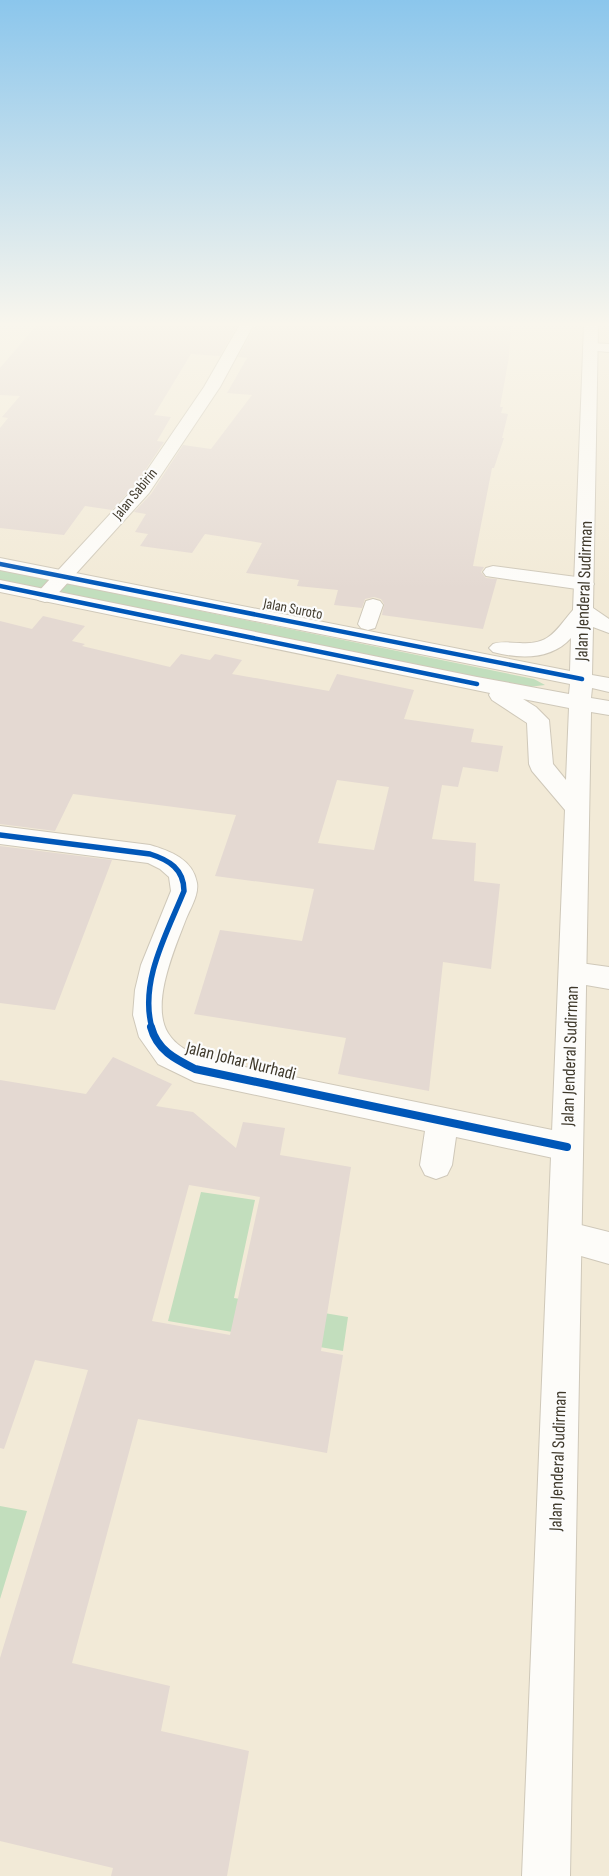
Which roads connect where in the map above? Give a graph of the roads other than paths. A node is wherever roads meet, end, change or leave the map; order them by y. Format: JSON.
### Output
{"nodes":[{"id":1,"x":194,"y":414,"type":"edge"},
{"id":2,"x":588,"y":414,"type":"edge"},
{"id":3,"x":0,"y":564,"type":"edge"},
{"id":4,"x":492,"y":572,"type":"dead end"},
{"id":5,"x":62,"y":577,"type":"junction"},
{"id":6,"x":584,"y":584,"type":"junction"},
{"id":7,"x":0,"y":586,"type":"edge"},
{"id":8,"x":45,"y":596,"type":"junction"},
{"id":9,"x":584,"y":610,"type":"junction"},
{"id":10,"x":609,"y":627,"type":"edge"},
{"id":11,"x":425,"y":648,"type":"junction"},
{"id":12,"x":582,"y":680,"type":"junction"},
{"id":13,"x":477,"y":684,"type":"junction"},
{"id":14,"x":609,"y":685,"type":"edge"},
{"id":15,"x":581,"y":704,"type":"junction"},
{"id":16,"x":609,"y":708,"type":"edge"},
{"id":17,"x":578,"y":810,"type":"junction"},
{"id":18,"x":0,"y":835,"type":"edge"},
{"id":19,"x":573,"y":973,"type":"junction"},
{"id":20,"x":609,"y":978,"type":"edge"},
{"id":21,"x":442,"y":1122,"type":"junction"},
{"id":22,"x":568,"y":1147,"type":"junction"},
{"id":23,"x":436,"y":1165,"type":"dead end"},
{"id":24,"x":565,"y":1238,"type":"junction"},
{"id":25,"x":609,"y":1248,"type":"edge"},
{"id":26,"x":546,"y":1876,"type":"edge"}],
"edges":[{"from":1,"to":5,"type":"main road","name":"Jalan Sabirin"},
{"from":2,"to":6,"type":"main road","name":"Jalan Jenderal Sudirman"},
{"from":3,"to":5,"type":"main road","name":"Jalan Suroto"},
{"from":4,"to":6,"type":"main road"},
{"from":5,"to":8,"type":"main road","name":"Jalan Sabirin"},
{"from":5,"to":11,"type":"main road","name":"Jalan Suroto"},
{"from":6,"to":9,"type":"main road","name":"Jalan Jenderal Sudirman"},
{"from":7,"to":8,"type":"main road"},
{"from":8,"to":13,"type":"main road"},
{"from":9,"to":10,"type":"main road"},
{"from":9,"to":11,"type":"main road"},
{"from":9,"to":12,"type":"main road","name":"Jalan Jenderal Sudirman"},
{"from":11,"to":12,"type":"main road","name":"Jalan Suroto"},
{"from":12,"to":14,"type":"main road","name":"Jalan Suroto"},
{"from":12,"to":15,"type":"main road","name":"Jalan Jenderal Sudirman"},
{"from":13,"to":15,"type":"main road"},
{"from":13,"to":17,"type":"main road"},
{"from":15,"to":16,"type":"main road"},
{"from":15,"to":17,"type":"main road","name":"Jalan Jenderal Sudirman"},
{"from":17,"to":19,"type":"main road","name":"Jalan Jenderal Sudirman"},
{"from":18,"to":21,"type":"main road","name":"Jalan Johar Nurhadi"},
{"from":19,"to":20,"type":"main road"},
{"from":19,"to":22,"type":"main road","name":"Jalan Jenderal Sudirman"},
{"from":21,"to":22,"type":"main road","name":"Jalan Johar Nurhadi"},
{"from":21,"to":23,"type":"main road"},
{"from":22,"to":24,"type":"main road","name":"Jalan Jenderal Sudirman"},
{"from":24,"to":25,"type":"main road"},
{"from":24,"to":26,"type":"main road","name":"Jalan Jenderal Sudirman"}]}
